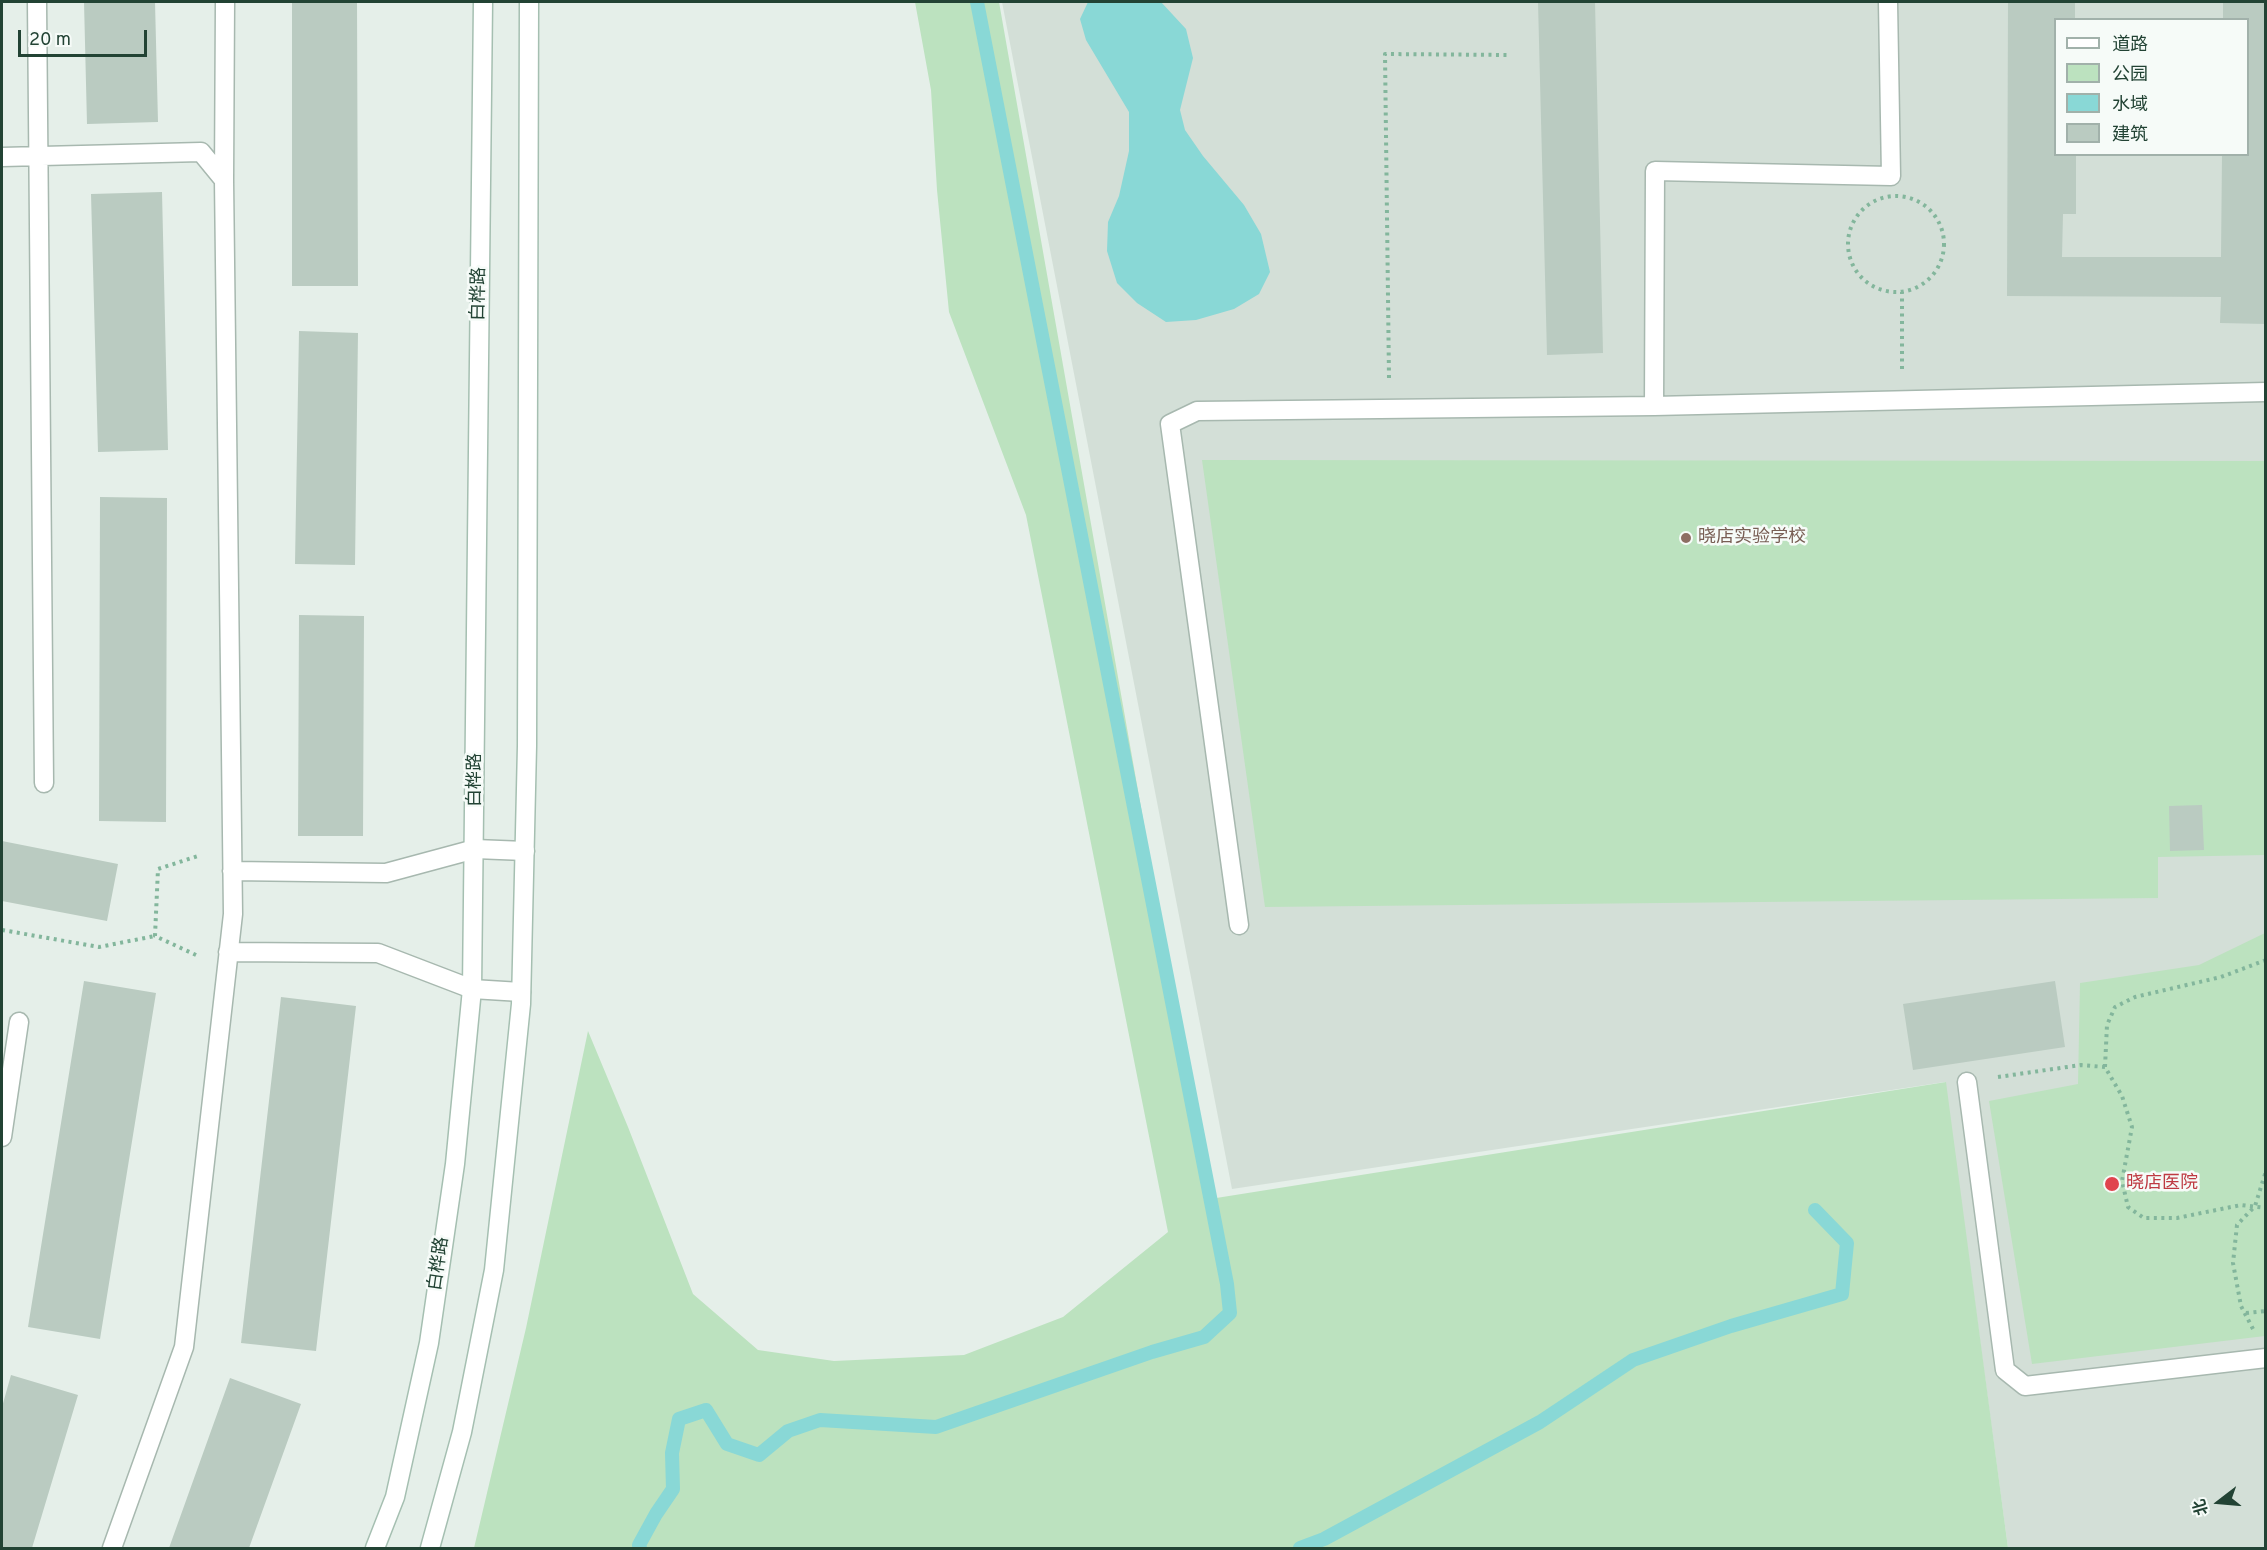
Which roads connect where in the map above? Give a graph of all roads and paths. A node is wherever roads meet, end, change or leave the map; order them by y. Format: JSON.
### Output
{"nodes":[{"id":1,"x":37,"y":2,"type":"edge"},
{"id":2,"x":225,"y":2,"type":"edge"},
{"id":3,"x":483,"y":2,"type":"edge"},
{"id":4,"x":529,"y":2,"type":"edge"},
{"id":5,"x":1888,"y":2,"type":"edge"},
{"id":6,"x":1509,"y":55,"type":"dead end"},
{"id":7,"x":38,"y":156,"type":"junction"},
{"id":8,"x":2,"y":157,"type":"edge"},
{"id":9,"x":224,"y":180,"type":"junction"},
{"id":10,"x":1902,"y":292,"type":"junction"},
{"id":11,"x":2265,"y":392,"type":"edge"},
{"id":12,"x":1902,"y":401,"type":"junction"},
{"id":13,"x":1654,"y":406,"type":"junction"},
{"id":14,"x":1389,"y":409,"type":"junction"},
{"id":15,"x":44,"y":783,"type":"dead end"},
{"id":16,"x":232,"y":844,"type":"junction"},
{"id":17,"x":475,"y":849,"type":"junction"},
{"id":18,"x":525,"y":851,"type":"junction"},
{"id":19,"x":232,"y":871,"type":"junction"},
{"id":20,"x":1239,"y":926,"type":"dead end"},
{"id":21,"x":2,"y":930,"type":"edge"},
{"id":22,"x":155,"y":936,"type":"junction"},
{"id":23,"x":2265,"y":960,"type":"edge"},
{"id":24,"x":227,"y":961,"type":"junction"},
{"id":25,"x":472,"y":989,"type":"junction"},
{"id":26,"x":521,"y":992,"type":"junction"},
{"id":27,"x":19,"y":1022,"type":"dead end"},
{"id":28,"x":2105,"y":1067,"type":"junction"},
{"id":29,"x":1967,"y":1082,"type":"joint"},
{"id":30,"x":2,"y":1137,"type":"edge"},
{"id":31,"x":2265,"y":1171,"type":"edge"},
{"id":32,"x":2255,"y":1206,"type":"junction"},
{"id":33,"x":2265,"y":1208,"type":"edge"},
{"id":34,"x":2265,"y":1311,"type":"edge"},
{"id":35,"x":2246,"y":1313,"type":"junction"},
{"id":36,"x":2256,"y":1333,"type":"dead end"},
{"id":37,"x":2265,"y":1358,"type":"edge"},
{"id":38,"x":112,"y":1548,"type":"edge"},
{"id":39,"x":375,"y":1548,"type":"edge"},
{"id":40,"x":430,"y":1548,"type":"edge"}],
"edges":[{"from":1,"to":7,"type":"street"},
{"from":2,"to":9,"type":"street"},
{"from":3,"to":17,"type":"street","name":"白桦路"},
{"from":4,"to":18,"type":"street"},
{"from":5,"to":13,"type":"street"},
{"from":6,"to":14,"type":"path"},
{"from":7,"to":8,"type":"street"},
{"from":7,"to":9,"type":"street"},
{"from":7,"to":15,"type":"street"},
{"from":9,"to":16,"type":"street"},
{"from":10,"to":10,"type":"path"},
{"from":10,"to":12,"type":"path"},
{"from":11,"to":12,"type":"street"},
{"from":12,"to":13,"type":"street"},
{"from":13,"to":14,"type":"street"},
{"from":14,"to":20,"type":"street"},
{"from":16,"to":19,"type":"street"},
{"from":16,"to":22,"type":"path"},
{"from":17,"to":18,"type":"street"},
{"from":17,"to":19,"type":"street"},
{"from":17,"to":25,"type":"street","name":"白桦路"},
{"from":18,"to":26,"type":"street"},
{"from":19,"to":24,"type":"street"},
{"from":21,"to":22,"type":"path"},
{"from":22,"to":24,"type":"path"},
{"from":23,"to":28,"type":"path"},
{"from":24,"to":25,"type":"street"},
{"from":24,"to":38,"type":"street"},
{"from":25,"to":26,"type":"street"},
{"from":25,"to":39,"type":"street","name":"白桦路"},
{"from":26,"to":40,"type":"street"},
{"from":27,"to":30,"type":"street"},
{"from":28,"to":29,"type":"path"},
{"from":28,"to":32,"type":"path"},
{"from":29,"to":37,"type":"street"},
{"from":31,"to":32,"type":"path"},
{"from":32,"to":33,"type":"path"},
{"from":32,"to":35,"type":"path"},
{"from":34,"to":35,"type":"path"},
{"from":35,"to":36,"type":"path"}]}
